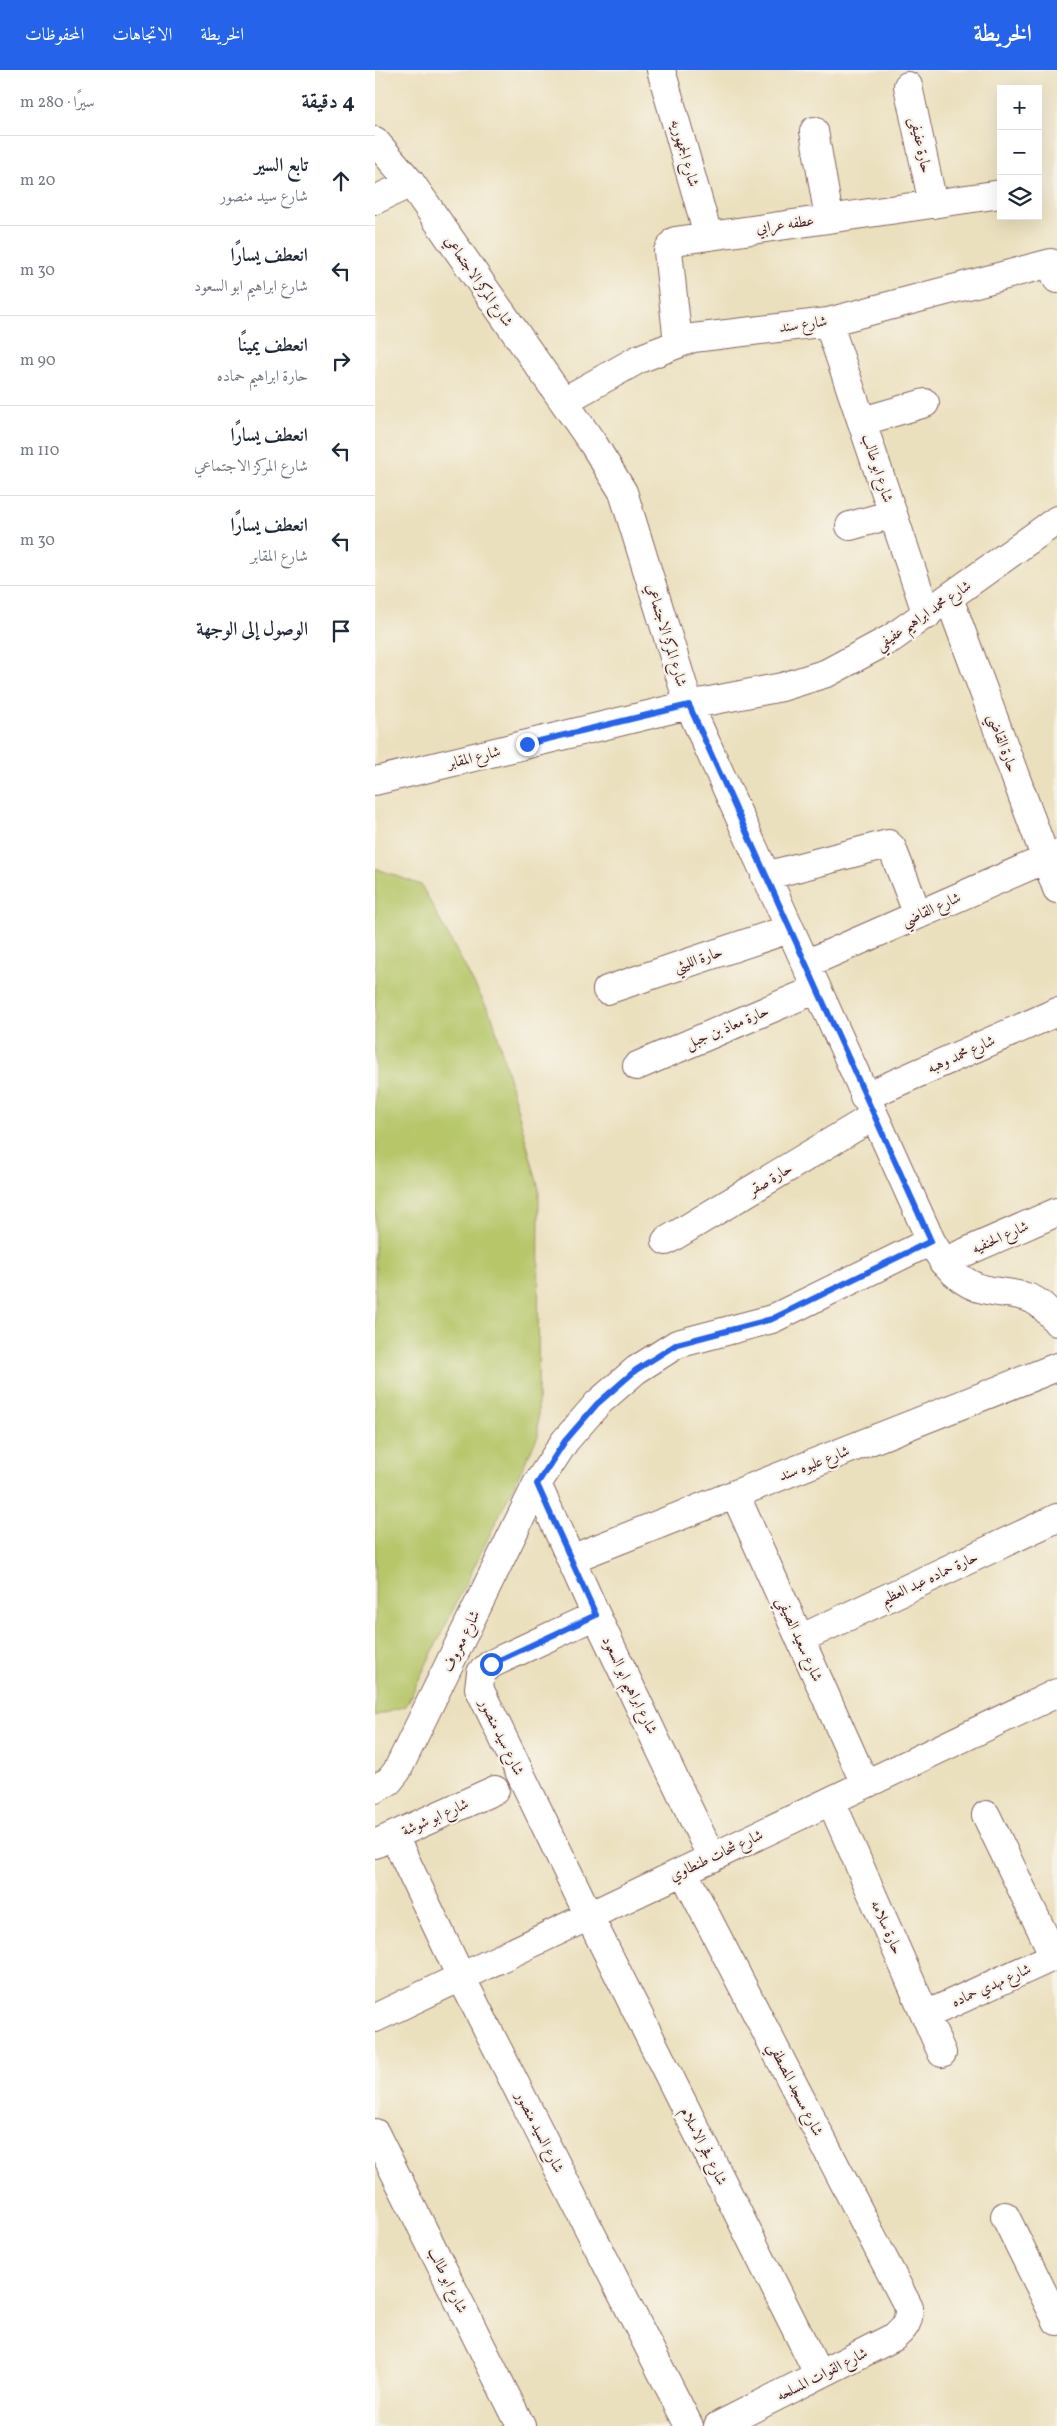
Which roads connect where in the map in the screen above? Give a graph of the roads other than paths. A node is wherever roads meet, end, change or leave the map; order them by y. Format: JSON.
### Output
{"nodes":[{"id":1,"x":661,"y":70,"type":"edge"},
{"id":2,"x":909,"y":86,"type":"dead end"},
{"id":3,"x":814,"y":132,"type":"dead end"},
{"id":4,"x":375,"y":141,"type":"edge"},
{"id":5,"x":411,"y":183,"type":"junction"},
{"id":6,"x":997,"y":195,"type":"edge"},
{"id":7,"x":375,"y":200,"type":"edge"},
{"id":8,"x":933,"y":204,"type":"junction"},
{"id":9,"x":829,"y":218,"type":"junction"},
{"id":10,"x":708,"y":235,"type":"junction"},
{"id":11,"x":1054,"y":271,"type":"edge"},
{"id":12,"x":828,"y":322,"type":"junction"},
{"id":13,"x":678,"y":343,"type":"junction"},
{"id":14,"x":564,"y":402,"type":"junction"},
{"id":15,"x":925,"y":403,"type":"dead end"},
{"id":16,"x":863,"y":421,"type":"junction"},
{"id":17,"x":893,"y":514,"type":"junction"},
{"id":18,"x":1057,"y":520,"type":"edge"},
{"id":19,"x":850,"y":526,"type":"dead end"},
{"id":20,"x":949,"y":598,"type":"junction"},
{"id":21,"x":927,"y":615,"type":"junction"},
{"id":22,"x":689,"y":705,"type":"junction"},
{"id":23,"x":375,"y":781,"type":"edge"},
{"id":24,"x":1051,"y":857,"type":"edge"},
{"id":25,"x":765,"y":876,"type":"junction"},
{"id":26,"x":1057,"y":889,"type":"edge"},
{"id":27,"x":918,"y":915,"type":"junction"},
{"id":28,"x":789,"y":929,"type":"junction"},
{"id":29,"x":806,"y":964,"type":"junction"},
{"id":30,"x":817,"y":989,"type":"junction"},
{"id":31,"x":607,"y":990,"type":"dead end"},
{"id":32,"x":1057,"y":1012,"type":"edge"},
{"id":33,"x":637,"y":1066,"type":"dead end"},
{"id":34,"x":869,"y":1107,"type":"junction"},
{"id":35,"x":1057,"y":1212,"type":"edge"},
{"id":36,"x":666,"y":1242,"type":"dead end"},
{"id":37,"x":937,"y":1252,"type":"junction"},
{"id":38,"x":1057,"y":1322,"type":"edge"},
{"id":39,"x":1057,"y":1367,"type":"edge"},
{"id":40,"x":537,"y":1484,"type":"junction"},
{"id":41,"x":735,"y":1494,"type":"junction"},
{"id":42,"x":1057,"y":1518,"type":"edge"},
{"id":43,"x":571,"y":1559,"type":"junction"},
{"id":44,"x":596,"y":1615,"type":"junction"},
{"id":45,"x":800,"y":1639,"type":"junction"},
{"id":46,"x":1057,"y":1693,"type":"edge"},
{"id":47,"x":865,"y":1784,"type":"junction"},
{"id":48,"x":375,"y":1789,"type":"edge"},
{"id":49,"x":495,"y":1790,"type":"dead end"},
{"id":50,"x":831,"y":1801,"type":"junction"},
{"id":51,"x":986,"y":1815,"type":"dead end"},
{"id":52,"x":384,"y":1840,"type":"edge"},
{"id":53,"x":712,"y":1858,"type":"junction"},
{"id":54,"x":683,"y":1871,"type":"junction"},
{"id":55,"x":589,"y":1916,"type":"junction"},
{"id":56,"x":1056,"y":1956,"type":"edge"},
{"id":57,"x":461,"y":1977,"type":"junction"},
{"id":58,"x":926,"y":2014,"type":"junction"},
{"id":59,"x":375,"y":2018,"type":"edge"},
{"id":60,"x":942,"y":2053,"type":"dead end"},
{"id":61,"x":375,"y":2133,"type":"edge"},
{"id":62,"x":1005,"y":2216,"type":"dead end"},
{"id":63,"x":909,"y":2308,"type":"joint"},
{"id":64,"x":1055,"y":2313,"type":"edge"},
{"id":65,"x":819,"y":2375,"type":"junction"},
{"id":66,"x":521,"y":2426,"type":"edge"},
{"id":67,"x":689,"y":2426,"type":"edge"},
{"id":68,"x":718,"y":2426,"type":"edge"}],
"edges":[{"from":1,"to":10,"type":"street","name":"شارع الجمهوريه"},
{"from":2,"to":8,"type":"street","name":"حارة عفيفى"},
{"from":3,"to":9,"type":"street"},
{"from":4,"to":5,"type":"street","name":"شارع المركز الاجتماعي"},
{"from":5,"to":7,"type":"street"},
{"from":5,"to":14,"type":"street","name":"شارع المركز الاجتماعي"},
{"from":6,"to":8,"type":"street","name":"عطفه عرابي"},
{"from":8,"to":9,"type":"street","name":"عطفه عرابي"},
{"from":9,"to":10,"type":"street","name":"عطفه عرابي"},
{"from":10,"to":13,"type":"street","name":"عطفه عرابي"},
{"from":11,"to":12,"type":"street","name":"شارع سند"},
{"from":12,"to":13,"type":"street","name":"شارع سند"},
{"from":12,"to":16,"type":"street","name":"شارع ابو طالب"},
{"from":13,"to":14,"type":"street","name":"شارع سند"},
{"from":14,"to":22,"type":"street","name":"شارع المركز الاجتماعي"},
{"from":15,"to":16,"type":"street"},
{"from":16,"to":17,"type":"street","name":"شارع ابو طالب"},
{"from":17,"to":19,"type":"street"},
{"from":17,"to":21,"type":"street","name":"شارع ابو طالب"},
{"from":18,"to":20,"type":"street","name":"شارع محمد ابراهيم عفيفي"},
{"from":20,"to":21,"type":"street","name":"شارع محمد ابراهيم عفيفي"},
{"from":20,"to":24,"type":"street","name":"حارة القاضي"},
{"from":21,"to":22,"type":"street","name":"شارع محمد ابراهيم عفيفي"},
{"from":22,"to":23,"type":"street","name":"شارع المقابر"},
{"from":22,"to":25,"type":"street","name":"شارع المركز الاجتماعي"},
{"from":24,"to":26,"type":"street","name":"حارة القاضي"},
{"from":24,"to":27,"type":"street","name":"شارع القاضي"},
{"from":25,"to":27,"type":"street"},
{"from":25,"to":28,"type":"street","name":"شارع المركز الاجتماعي"},
{"from":27,"to":29,"type":"street","name":"شارع القاضي"},
{"from":28,"to":29,"type":"street","name":"شارع المركز الاجتماعي"},
{"from":28,"to":31,"type":"street","name":"حارة الليثي"},
{"from":29,"to":30,"type":"street","name":"شارع المركز الاجتماعي"},
{"from":30,"to":33,"type":"street","name":"حارة معاذ بن جبل"},
{"from":30,"to":34,"type":"street","name":"شارع المركز الاجتماعي"},
{"from":32,"to":34,"type":"street","name":"شارع محمد وهبه"},
{"from":34,"to":36,"type":"street","name":"حارة صقر"},
{"from":34,"to":37,"type":"street","name":"شارع المركز الاجتماعي"},
{"from":35,"to":37,"type":"street","name":"شارع الحنفيه"},
{"from":37,"to":38,"type":"street","name":"شارع المركز الاجتماعي"},
{"from":37,"to":40,"type":"street","name":"شارع الحنفيه"},
{"from":39,"to":41,"type":"street","name":"شارع عليوه سند"},
{"from":40,"to":43,"type":"street","name":"شارع ابراهيم ابو السعود"},
{"from":40,"to":48,"type":"street","name":"شارع معروف"},
{"from":41,"to":43,"type":"street","name":"شارع عليوه سند"},
{"from":41,"to":45,"type":"street","name":"شارع سعيد الصيفي"},
{"from":42,"to":45,"type":"street","name":"حارة حماده عبد العظيم"},
{"from":43,"to":44,"type":"street","name":"شارع ابراهيم ابو السعود"},
{"from":44,"to":53,"type":"street","name":"شارع ابراهيم ابو السعود"},
{"from":44,"to":55,"type":"street","name":"شارع سيد منصور"},
{"from":45,"to":47,"type":"street","name":"شارع سعيد الصيفي"},
{"from":46,"to":47,"type":"street","name":"شارع شحات طنطاوي"},
{"from":47,"to":50,"type":"street","name":"شارع شحات طنطاوي"},
{"from":49,"to":52,"type":"street","name":"شارع ابو شوشة"},
{"from":50,"to":53,"type":"street","name":"شارع شحات طنطاوي"},
{"from":50,"to":58,"type":"street","name":"حارة سلامه"},
{"from":51,"to":56,"type":"street"},
{"from":52,"to":57,"type":"street","name":"شارع السيد منصور"},
{"from":53,"to":54,"type":"street","name":"شارع شحات طنطاوي"},
{"from":54,"to":55,"type":"street","name":"شارع شحات طنطاوي"},
{"from":54,"to":63,"type":"street","name":"شارع مسجد المصطفي"},
{"from":55,"to":57,"type":"street","name":"شارع شحات طنطاوي"},
{"from":55,"to":65,"type":"street","name":"شارع فجر الاسلام"},
{"from":56,"to":58,"type":"street","name":"شارع مهدي حماده"},
{"from":57,"to":59,"type":"street","name":"شارع شحات طنطاوي"},
{"from":57,"to":67,"type":"street","name":"شارع السيد منصور"},
{"from":58,"to":60,"type":"street","name":"حارة سلامه"},
{"from":61,"to":66,"type":"street","name":"شارع ابو طالب"},
{"from":62,"to":64,"type":"street"},
{"from":63,"to":65,"type":"street","name":"شارع القوات المسلحه"},
{"from":65,"to":68,"type":"street","name":"شارع القوات المسلحه"}]}
